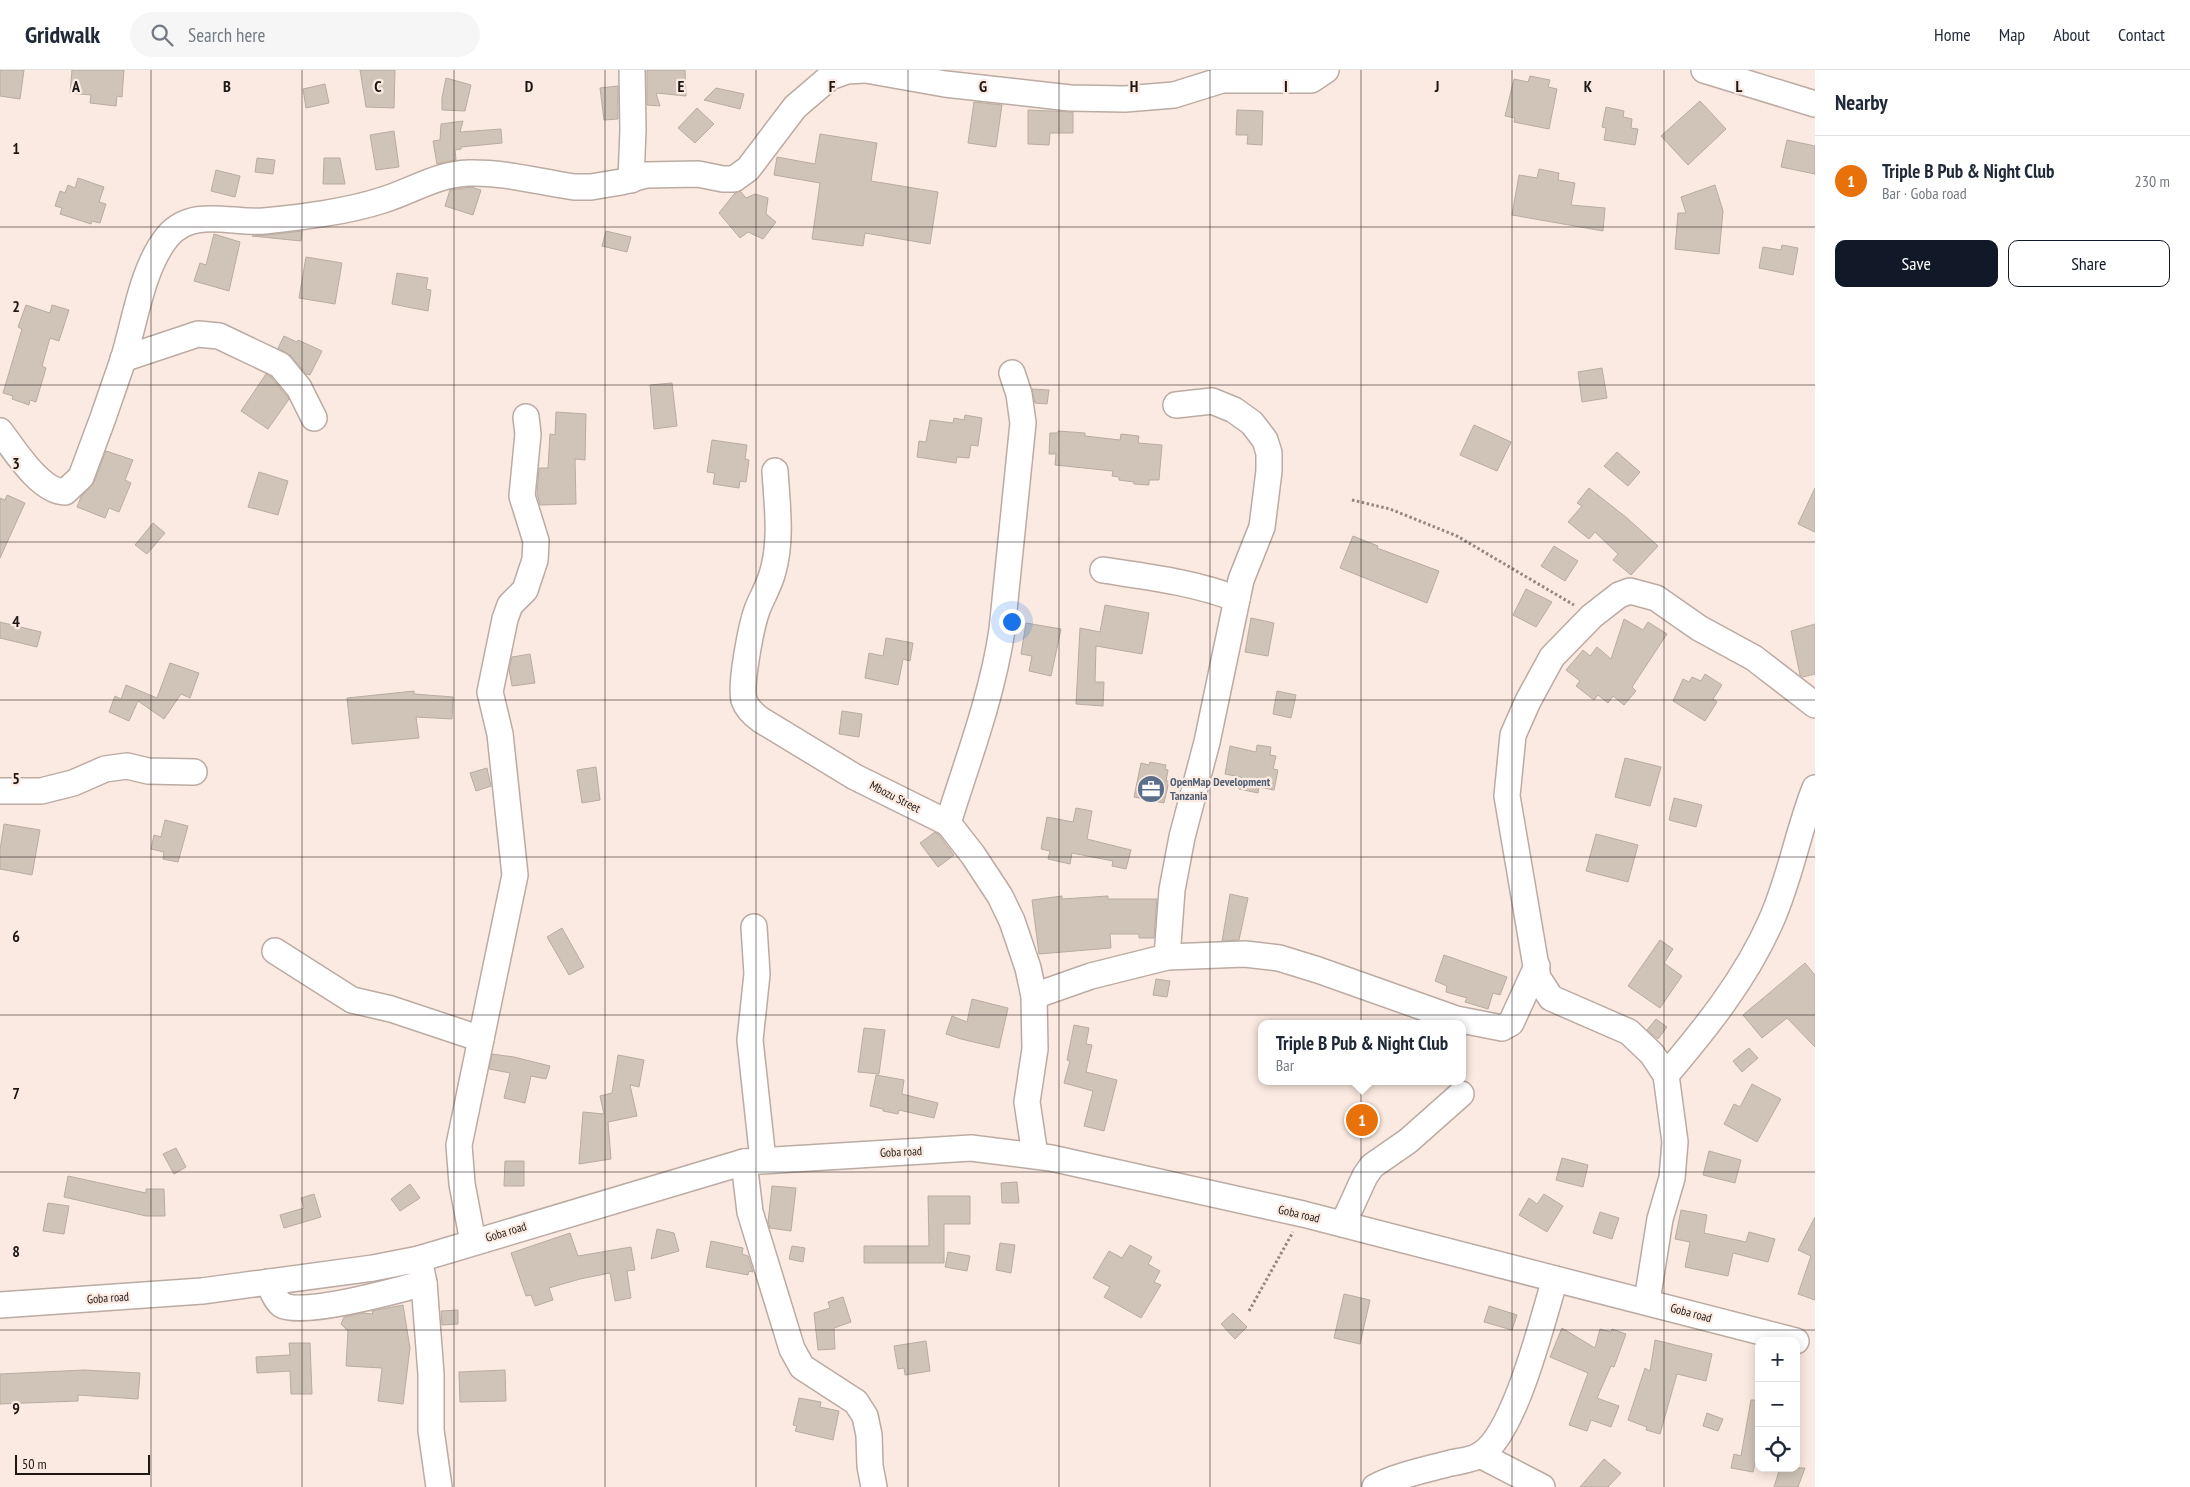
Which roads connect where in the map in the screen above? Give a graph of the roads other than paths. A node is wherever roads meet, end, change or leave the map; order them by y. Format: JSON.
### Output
{"nodes":[{"id":1,"x":632,"y":70,"type":"edge"},
{"id":2,"x":865,"y":70,"type":"edge"},
{"id":3,"x":1326,"y":70,"type":"edge"},
{"id":4,"x":1704,"y":70,"type":"edge"},
{"id":5,"x":1815,"y":104,"type":"edge"},
{"id":6,"x":631,"y":180,"type":"junction"},
{"id":7,"x":123,"y":359,"type":"junction"},
{"id":8,"x":1012,"y":373,"type":"dead end"},
{"id":9,"x":1176,"y":405,"type":"dead end"},
{"id":10,"x":526,"y":417,"type":"dead end"},
{"id":11,"x":314,"y":418,"type":"dead end"},
{"id":12,"x":0,"y":430,"type":"edge"},
{"id":13,"x":775,"y":471,"type":"dead end"},
{"id":14,"x":1103,"y":570,"type":"dead end"},
{"id":15,"x":1237,"y":598,"type":"junction"},
{"id":16,"x":1815,"y":704,"type":"edge"},
{"id":17,"x":194,"y":772,"type":"dead end"},
{"id":18,"x":1815,"y":788,"type":"edge"},
{"id":19,"x":0,"y":790,"type":"edge"},
{"id":20,"x":948,"y":824,"type":"junction"},
{"id":21,"x":754,"y":927,"type":"dead end"},
{"id":22,"x":275,"y":951,"type":"dead end"},
{"id":23,"x":1167,"y":958,"type":"junction"},
{"id":24,"x":1537,"y":966,"type":"junction"},
{"id":25,"x":1034,"y":996,"type":"junction"},
{"id":26,"x":1456,"y":1020,"type":"edge"},
{"id":27,"x":1466,"y":1022,"type":"edge"},
{"id":28,"x":481,"y":1038,"type":"junction"},
{"id":29,"x":1666,"y":1075,"type":"junction"},
{"id":30,"x":1460,"y":1094,"type":"dead end"},
{"id":31,"x":1034,"y":1155,"type":"junction"},
{"id":32,"x":753,"y":1161,"type":"junction"},
{"id":33,"x":1343,"y":1224,"type":"junction"},
{"id":34,"x":473,"y":1242,"type":"junction"},
{"id":35,"x":419,"y":1259,"type":"junction"},
{"id":36,"x":1555,"y":1278,"type":"junction"},
{"id":37,"x":268,"y":1282,"type":"junction"},
{"id":38,"x":424,"y":1283,"type":"junction"},
{"id":39,"x":1647,"y":1301,"type":"junction"},
{"id":40,"x":0,"y":1305,"type":"edge"},
{"id":41,"x":1781,"y":1337,"type":"edge"},
{"id":42,"x":1800,"y":1342,"type":"edge"},
{"id":43,"x":1815,"y":1346,"type":"edge"},
{"id":44,"x":1480,"y":1455,"type":"junction"},
{"id":45,"x":439,"y":1487,"type":"edge"},
{"id":46,"x":874,"y":1487,"type":"edge"},
{"id":47,"x":1375,"y":1487,"type":"edge"},
{"id":48,"x":1542,"y":1487,"type":"edge"}],
"edges":[{"from":1,"to":6,"type":"street"},
{"from":2,"to":3,"type":"street"},
{"from":2,"to":6,"type":"street"},
{"from":4,"to":5,"type":"street"},
{"from":6,"to":7,"type":"street"},
{"from":7,"to":11,"type":"street"},
{"from":7,"to":12,"type":"street"},
{"from":8,"to":20,"type":"street"},
{"from":9,"to":15,"type":"street"},
{"from":10,"to":28,"type":"street"},
{"from":13,"to":20,"type":"street","name":"Mbozu Street"},
{"from":14,"to":15,"type":"street"},
{"from":15,"to":23,"type":"street"},
{"from":16,"to":24,"type":"street"},
{"from":17,"to":19,"type":"street"},
{"from":18,"to":29,"type":"street"},
{"from":20,"to":25,"type":"street","name":"Mbozu Street"},
{"from":21,"to":32,"type":"street"},
{"from":22,"to":28,"type":"street"},
{"from":23,"to":25,"type":"street"},
{"from":23,"to":26,"type":"street"},
{"from":24,"to":27,"type":"street"},
{"from":24,"to":29,"type":"street"},
{"from":25,"to":31,"type":"street","name":"Mbozu Street"},
{"from":28,"to":34,"type":"street"},
{"from":29,"to":39,"type":"street"},
{"from":30,"to":33,"type":"street"},
{"from":31,"to":32,"type":"street","name":"Goba road"},
{"from":31,"to":33,"type":"street","name":"Goba road"},
{"from":32,"to":34,"type":"street","name":"Goba road"},
{"from":32,"to":46,"type":"street"},
{"from":33,"to":36,"type":"street","name":"Goba road"},
{"from":34,"to":35,"type":"street","name":"Goba road"},
{"from":35,"to":37,"type":"street","name":"Goba road"},
{"from":35,"to":38,"type":"street"},
{"from":36,"to":39,"type":"street","name":"Goba road"},
{"from":36,"to":44,"type":"street"},
{"from":37,"to":38,"type":"street"},
{"from":37,"to":40,"type":"street","name":"Goba road"},
{"from":38,"to":45,"type":"street"},
{"from":39,"to":41,"type":"street","name":"Goba road"},
{"from":42,"to":43,"type":"street","name":"Goba road"},
{"from":44,"to":47,"type":"street"},
{"from":44,"to":48,"type":"street"}]}
